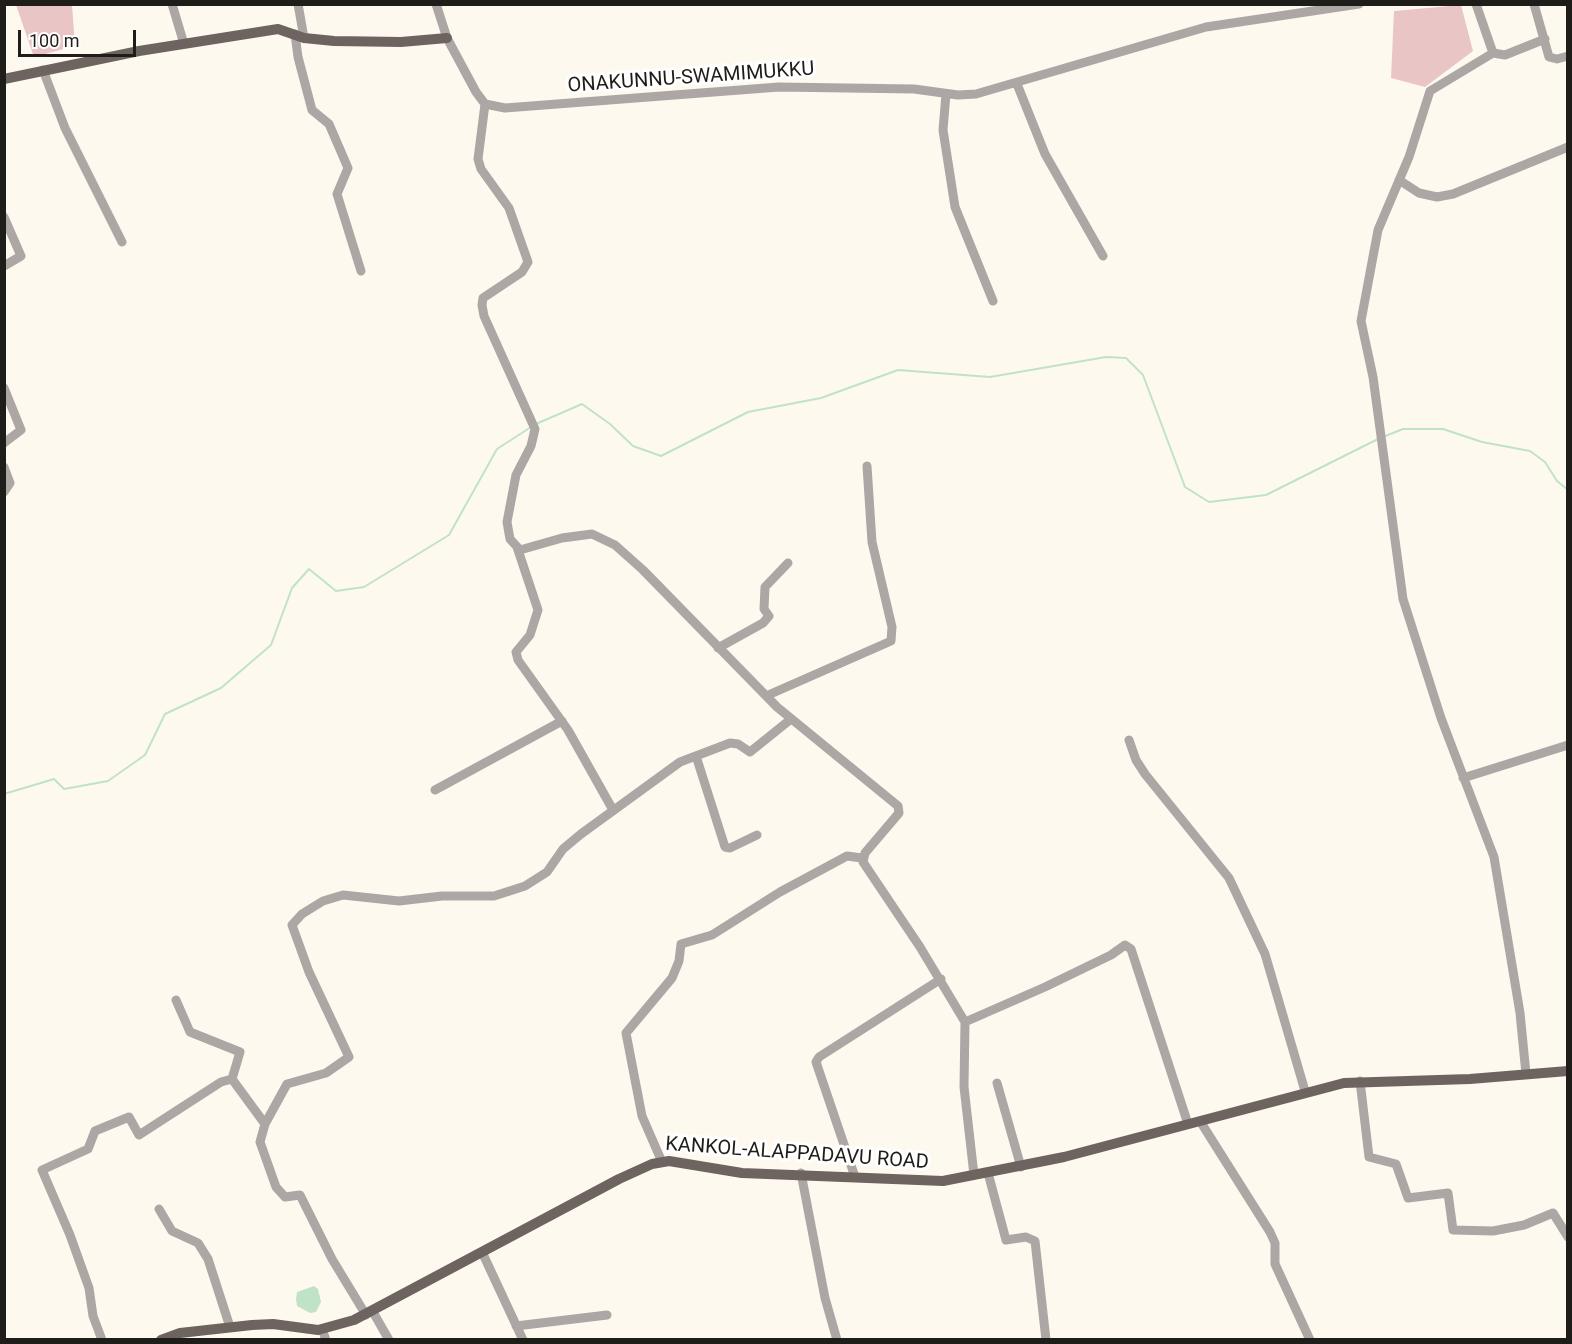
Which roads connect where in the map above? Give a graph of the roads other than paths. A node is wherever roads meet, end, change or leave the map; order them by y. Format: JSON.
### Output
{"nodes":[{"id":1,"x":172,"y":4,"type":"edge"},
{"id":2,"x":298,"y":4,"type":"edge"},
{"id":3,"x":436,"y":4,"type":"edge"},
{"id":4,"x":1359,"y":4,"type":"edge"},
{"id":5,"x":1476,"y":4,"type":"edge"},
{"id":6,"x":1534,"y":4,"type":"edge"},
{"id":7,"x":300,"y":36,"type":"junction"},
{"id":8,"x":447,"y":38,"type":"junction"},
{"id":9,"x":1545,"y":39,"type":"junction"},
{"id":10,"x":184,"y":44,"type":"junction"},
{"id":11,"x":1493,"y":53,"type":"junction"},
{"id":12,"x":1568,"y":56,"type":"edge"},
{"id":13,"x":43,"y":70,"type":"junction"},
{"id":14,"x":4,"y":79,"type":"edge"},
{"id":15,"x":1017,"y":84,"type":"junction"},
{"id":16,"x":946,"y":94,"type":"junction"},
{"id":17,"x":485,"y":104,"type":"junction"},
{"id":18,"x":1568,"y":147,"type":"edge"},
{"id":19,"x":1399,"y":180,"type":"junction"},
{"id":20,"x":4,"y":217,"type":"edge"},
{"id":21,"x":122,"y":242,"type":"dead end"},
{"id":22,"x":1103,"y":256,"type":"dead end"},
{"id":23,"x":4,"y":266,"type":"edge"},
{"id":24,"x":361,"y":271,"type":"dead end"},
{"id":25,"x":993,"y":301,"type":"dead end"},
{"id":26,"x":4,"y":388,"type":"edge"},
{"id":27,"x":4,"y":443,"type":"edge"},
{"id":28,"x":867,"y":466,"type":"dead end"},
{"id":29,"x":4,"y":467,"type":"edge"},
{"id":30,"x":4,"y":492,"type":"edge"},
{"id":31,"x":517,"y":547,"type":"junction"},
{"id":32,"x":788,"y":563,"type":"dead end"},
{"id":33,"x":718,"y":648,"type":"junction"},
{"id":34,"x":766,"y":696,"type":"junction"},
{"id":35,"x":791,"y":719,"type":"junction"},
{"id":36,"x":562,"y":721,"type":"junction"},
{"id":37,"x":1129,"y":740,"type":"dead end"},
{"id":38,"x":1568,"y":745,"type":"edge"},
{"id":39,"x":696,"y":756,"type":"junction"},
{"id":40,"x":1463,"y":778,"type":"junction"},
{"id":41,"x":435,"y":790,"type":"dead end"},
{"id":42,"x":613,"y":810,"type":"junction"},
{"id":43,"x":757,"y":835,"type":"dead end"},
{"id":44,"x":862,"y":858,"type":"junction"},
{"id":45,"x":941,"y":979,"type":"junction"},
{"id":46,"x":176,"y":1000,"type":"dead end"},
{"id":47,"x":965,"y":1022,"type":"junction"},
{"id":48,"x":1568,"y":1071,"type":"edge"},
{"id":49,"x":1526,"y":1074,"type":"junction"},
{"id":50,"x":232,"y":1079,"type":"junction"},
{"id":51,"x":1360,"y":1081,"type":"junction"},
{"id":52,"x":997,"y":1083,"type":"dead end"},
{"id":53,"x":1305,"y":1091,"type":"junction"},
{"id":54,"x":1200,"y":1121,"type":"junction"},
{"id":55,"x":265,"y":1124,"type":"junction"},
{"id":56,"x":1188,"y":1124,"type":"junction"},
{"id":57,"x":662,"y":1162,"type":"junction"},
{"id":58,"x":1021,"y":1167,"type":"junction"},
{"id":59,"x":801,"y":1173,"type":"junction"},
{"id":60,"x":988,"y":1173,"type":"junction"},
{"id":61,"x":974,"y":1175,"type":"junction"},
{"id":62,"x":855,"y":1177,"type":"junction"},
{"id":63,"x":159,"y":1209,"type":"dead end"},
{"id":64,"x":1568,"y":1237,"type":"edge"},
{"id":65,"x":482,"y":1252,"type":"junction"},
{"id":66,"x":369,"y":1314,"type":"junction"},
{"id":67,"x":607,"y":1315,"type":"dead end"},
{"id":68,"x":516,"y":1326,"type":"junction"},
{"id":69,"x":230,"y":1327,"type":"junction"},
{"id":70,"x":324,"y":1334,"type":"edge"},
{"id":71,"x":193,"y":1336,"type":"edge"},
{"id":72,"x":102,"y":1340,"type":"edge"},
{"id":73,"x":161,"y":1340,"type":"edge"},
{"id":74,"x":389,"y":1340,"type":"edge"},
{"id":75,"x":523,"y":1340,"type":"edge"},
{"id":76,"x":837,"y":1340,"type":"edge"},
{"id":77,"x":1046,"y":1340,"type":"edge"},
{"id":78,"x":1310,"y":1340,"type":"edge"}],
"edges":[{"from":1,"to":10,"type":"street"},
{"from":2,"to":7,"type":"street"},
{"from":3,"to":8,"type":"street"},
{"from":4,"to":15,"type":"street","name":"ONAKUNNU-SWAMIMUKKU"},
{"from":5,"to":11,"type":"street"},
{"from":6,"to":9,"type":"street"},
{"from":7,"to":8,"type":"main road"},
{"from":7,"to":10,"type":"main road"},
{"from":7,"to":24,"type":"street"},
{"from":8,"to":17,"type":"street"},
{"from":9,"to":11,"type":"street"},
{"from":9,"to":12,"type":"street"},
{"from":10,"to":13,"type":"main road"},
{"from":11,"to":19,"type":"street"},
{"from":13,"to":14,"type":"main road"},
{"from":13,"to":21,"type":"street"},
{"from":15,"to":16,"type":"street","name":"ONAKUNNU-SWAMIMUKKU"},
{"from":15,"to":22,"type":"street"},
{"from":16,"to":17,"type":"street","name":"ONAKUNNU-SWAMIMUKKU"},
{"from":16,"to":25,"type":"street"},
{"from":17,"to":31,"type":"street"},
{"from":18,"to":19,"type":"street"},
{"from":19,"to":40,"type":"street"},
{"from":20,"to":23,"type":"street"},
{"from":26,"to":27,"type":"street"},
{"from":28,"to":34,"type":"street"},
{"from":29,"to":30,"type":"street"},
{"from":31,"to":33,"type":"street"},
{"from":31,"to":36,"type":"street"},
{"from":32,"to":33,"type":"street"},
{"from":33,"to":34,"type":"street"},
{"from":34,"to":35,"type":"street"},
{"from":35,"to":39,"type":"street"},
{"from":35,"to":44,"type":"street"},
{"from":36,"to":41,"type":"street"},
{"from":36,"to":42,"type":"street"},
{"from":37,"to":53,"type":"street"},
{"from":38,"to":40,"type":"street"},
{"from":39,"to":42,"type":"street"},
{"from":39,"to":43,"type":"street"},
{"from":40,"to":49,"type":"street"},
{"from":42,"to":55,"type":"street"},
{"from":44,"to":45,"type":"street"},
{"from":44,"to":57,"type":"street"},
{"from":45,"to":47,"type":"street"},
{"from":45,"to":62,"type":"street"},
{"from":46,"to":50,"type":"street"},
{"from":47,"to":56,"type":"street"},
{"from":47,"to":61,"type":"street"},
{"from":48,"to":49,"type":"main road","name":"KANKOL-ALAPPADAVU ROAD"},
{"from":49,"to":51,"type":"main road","name":"KANKOL-ALAPPADAVU ROAD"},
{"from":50,"to":55,"type":"street"},
{"from":50,"to":72,"type":"street"},
{"from":51,"to":53,"type":"main road","name":"KANKOL-ALAPPADAVU ROAD"},
{"from":51,"to":64,"type":"street"},
{"from":52,"to":58,"type":"street"},
{"from":53,"to":54,"type":"main road","name":"KANKOL-ALAPPADAVU ROAD"},
{"from":54,"to":56,"type":"main road","name":"KANKOL-ALAPPADAVU ROAD"},
{"from":54,"to":78,"type":"street"},
{"from":55,"to":66,"type":"street"},
{"from":56,"to":58,"type":"main road","name":"KANKOL-ALAPPADAVU ROAD"},
{"from":57,"to":59,"type":"main road","name":"KANKOL-ALAPPADAVU ROAD"},
{"from":57,"to":65,"type":"main road","name":"KANKOL-ALAPPADAVU ROAD"},
{"from":58,"to":60,"type":"main road","name":"KANKOL-ALAPPADAVU ROAD"},
{"from":59,"to":62,"type":"main road","name":"KANKOL-ALAPPADAVU ROAD"},
{"from":59,"to":76,"type":"street"},
{"from":60,"to":61,"type":"main road","name":"KANKOL-ALAPPADAVU ROAD"},
{"from":60,"to":77,"type":"street"},
{"from":61,"to":62,"type":"main road","name":"KANKOL-ALAPPADAVU ROAD"},
{"from":63,"to":69,"type":"street"},
{"from":65,"to":66,"type":"main road","name":"KANKOL-ALAPPADAVU ROAD"},
{"from":65,"to":68,"type":"street"},
{"from":66,"to":70,"type":"main road","name":"KANKOL-ALAPPADAVU ROAD"},
{"from":66,"to":74,"type":"street"},
{"from":67,"to":68,"type":"street"},
{"from":68,"to":75,"type":"street"},
{"from":69,"to":70,"type":"main road","name":"KANKOL-ALAPPADAVU ROAD"},
{"from":69,"to":71,"type":"main road","name":"KANKOL-ALAPPADAVU ROAD"},
{"from":71,"to":73,"type":"main road","name":"KANKOL-ALAPPADAVU ROAD"}]}
